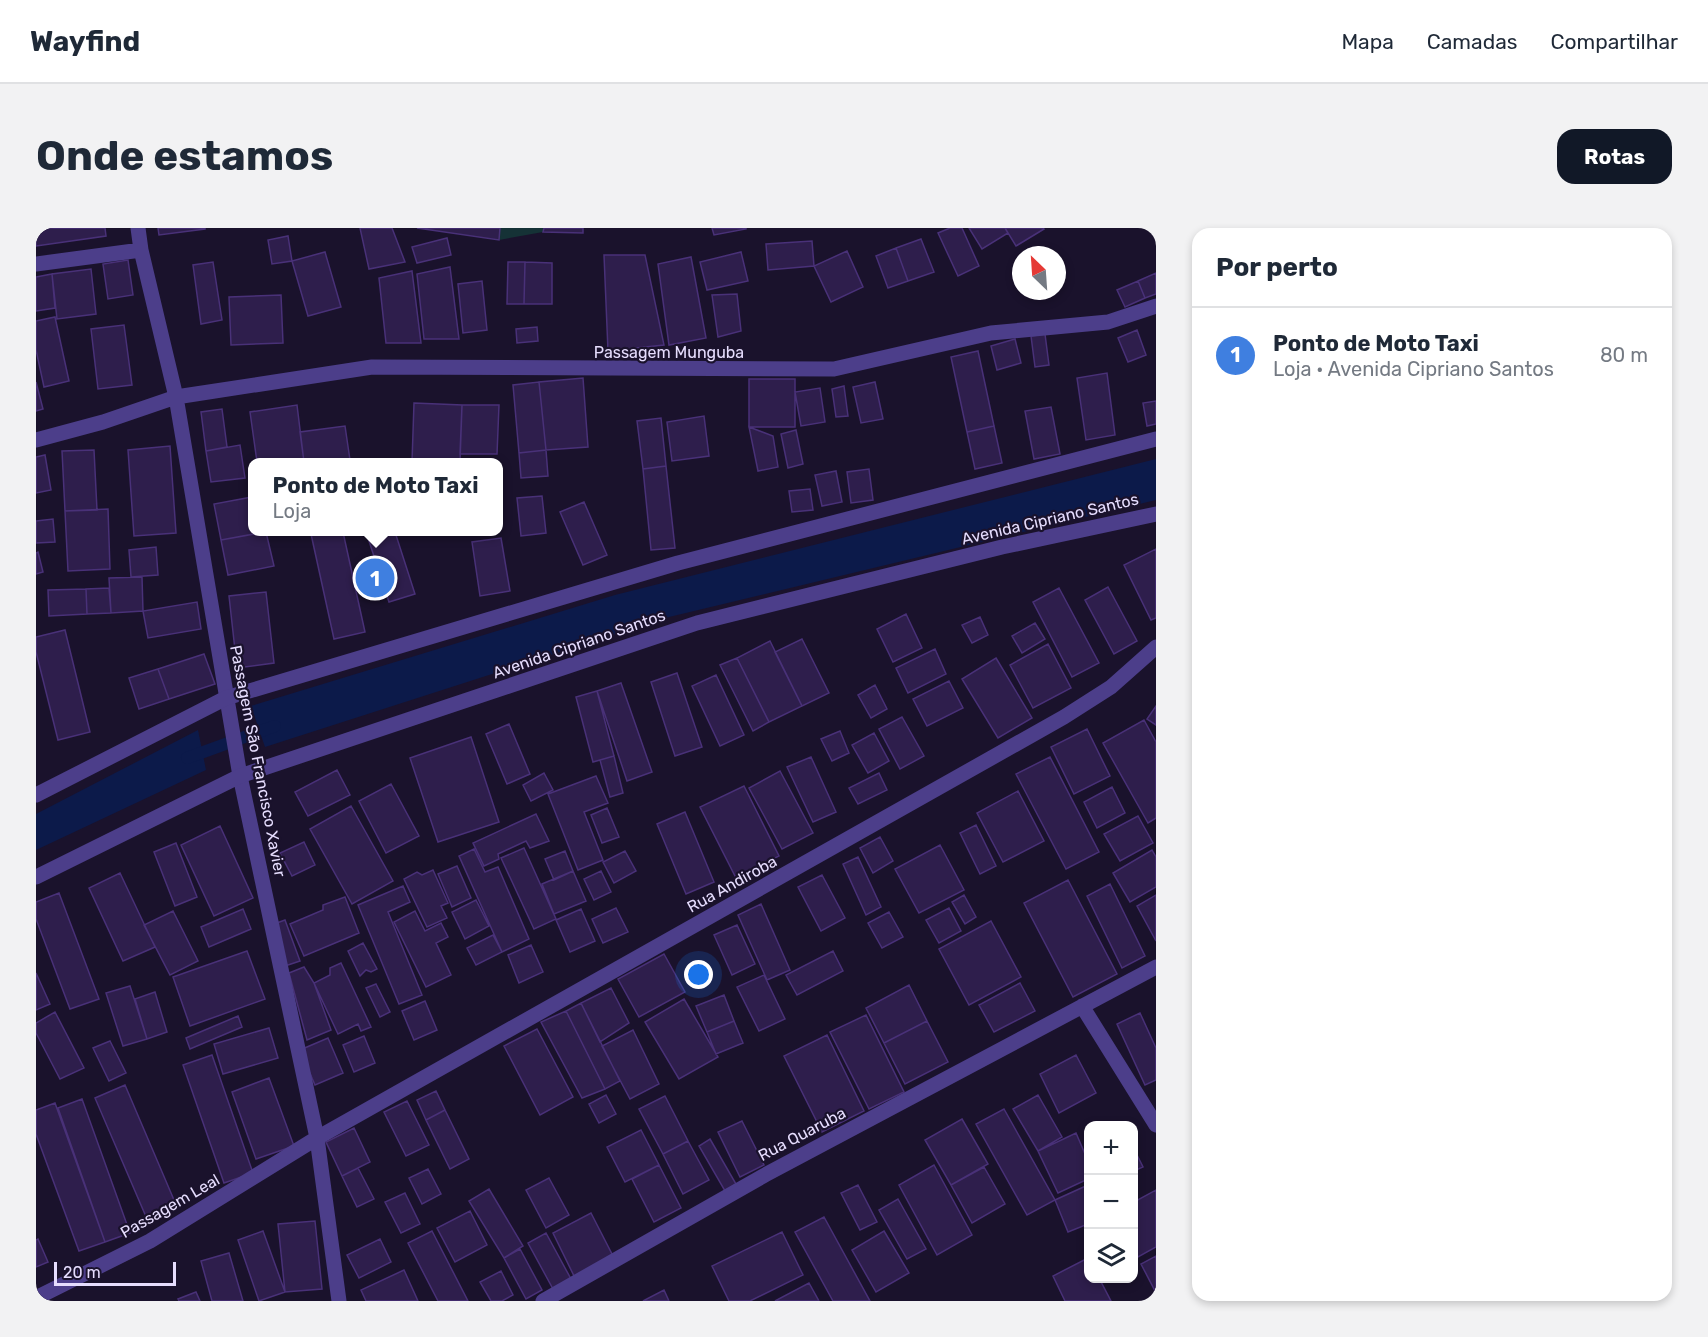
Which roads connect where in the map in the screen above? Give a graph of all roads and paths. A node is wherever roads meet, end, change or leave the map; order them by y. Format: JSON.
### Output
{"nodes":[{"id":1,"x":138,"y":228,"type":"edge"},
{"id":2,"x":141,"y":250,"type":"junction"},
{"id":3,"x":36,"y":264,"type":"edge"},
{"id":4,"x":1156,"y":306,"type":"edge"},
{"id":5,"x":176,"y":397,"type":"junction"},
{"id":6,"x":1156,"y":439,"type":"edge"},
{"id":7,"x":36,"y":440,"type":"edge"},
{"id":8,"x":1156,"y":514,"type":"edge"},
{"id":9,"x":1156,"y":647,"type":"edge"},
{"id":10,"x":226,"y":698,"type":"junction"},
{"id":11,"x":240,"y":776,"type":"junction"},
{"id":12,"x":36,"y":795,"type":"edge"},
{"id":13,"x":36,"y":877,"type":"edge"},
{"id":14,"x":1156,"y":967,"type":"edge"},
{"id":15,"x":1082,"y":1006,"type":"junction"},
{"id":16,"x":1156,"y":1125,"type":"edge"},
{"id":17,"x":317,"y":1138,"type":"junction"},
{"id":18,"x":36,"y":1298,"type":"edge"},
{"id":19,"x":339,"y":1301,"type":"edge"},
{"id":20,"x":543,"y":1301,"type":"edge"}],
"edges":[{"from":1,"to":2,"type":"street","name":"Passagem São Francisco Xavier"},
{"from":2,"to":3,"type":"street"},
{"from":2,"to":5,"type":"street","name":"Passagem São Francisco Xavier"},
{"from":4,"to":5,"type":"street","name":"Passagem Munguba"},
{"from":5,"to":7,"type":"street","name":"Passagem Munguba"},
{"from":5,"to":10,"type":"street","name":"Passagem São Francisco Xavier"},
{"from":6,"to":10,"type":"street"},
{"from":8,"to":11,"type":"street","name":"Avenida Cipriano Santos"},
{"from":9,"to":17,"type":"street","name":"Rua Andiroba"},
{"from":10,"to":11,"type":"street","name":"Passagem São Francisco Xavier"},
{"from":10,"to":12,"type":"street"},
{"from":11,"to":13,"type":"street","name":"Avenida Cipriano Santos"},
{"from":11,"to":17,"type":"street","name":"Passagem São Francisco Xavier"},
{"from":14,"to":15,"type":"street","name":"Rua Quaruba"},
{"from":15,"to":16,"type":"street"},
{"from":15,"to":20,"type":"street","name":"Rua Quaruba"},
{"from":17,"to":18,"type":"street","name":"Passagem Leal"},
{"from":17,"to":19,"type":"street","name":"Passagem São Francisco Xavier"}]}
